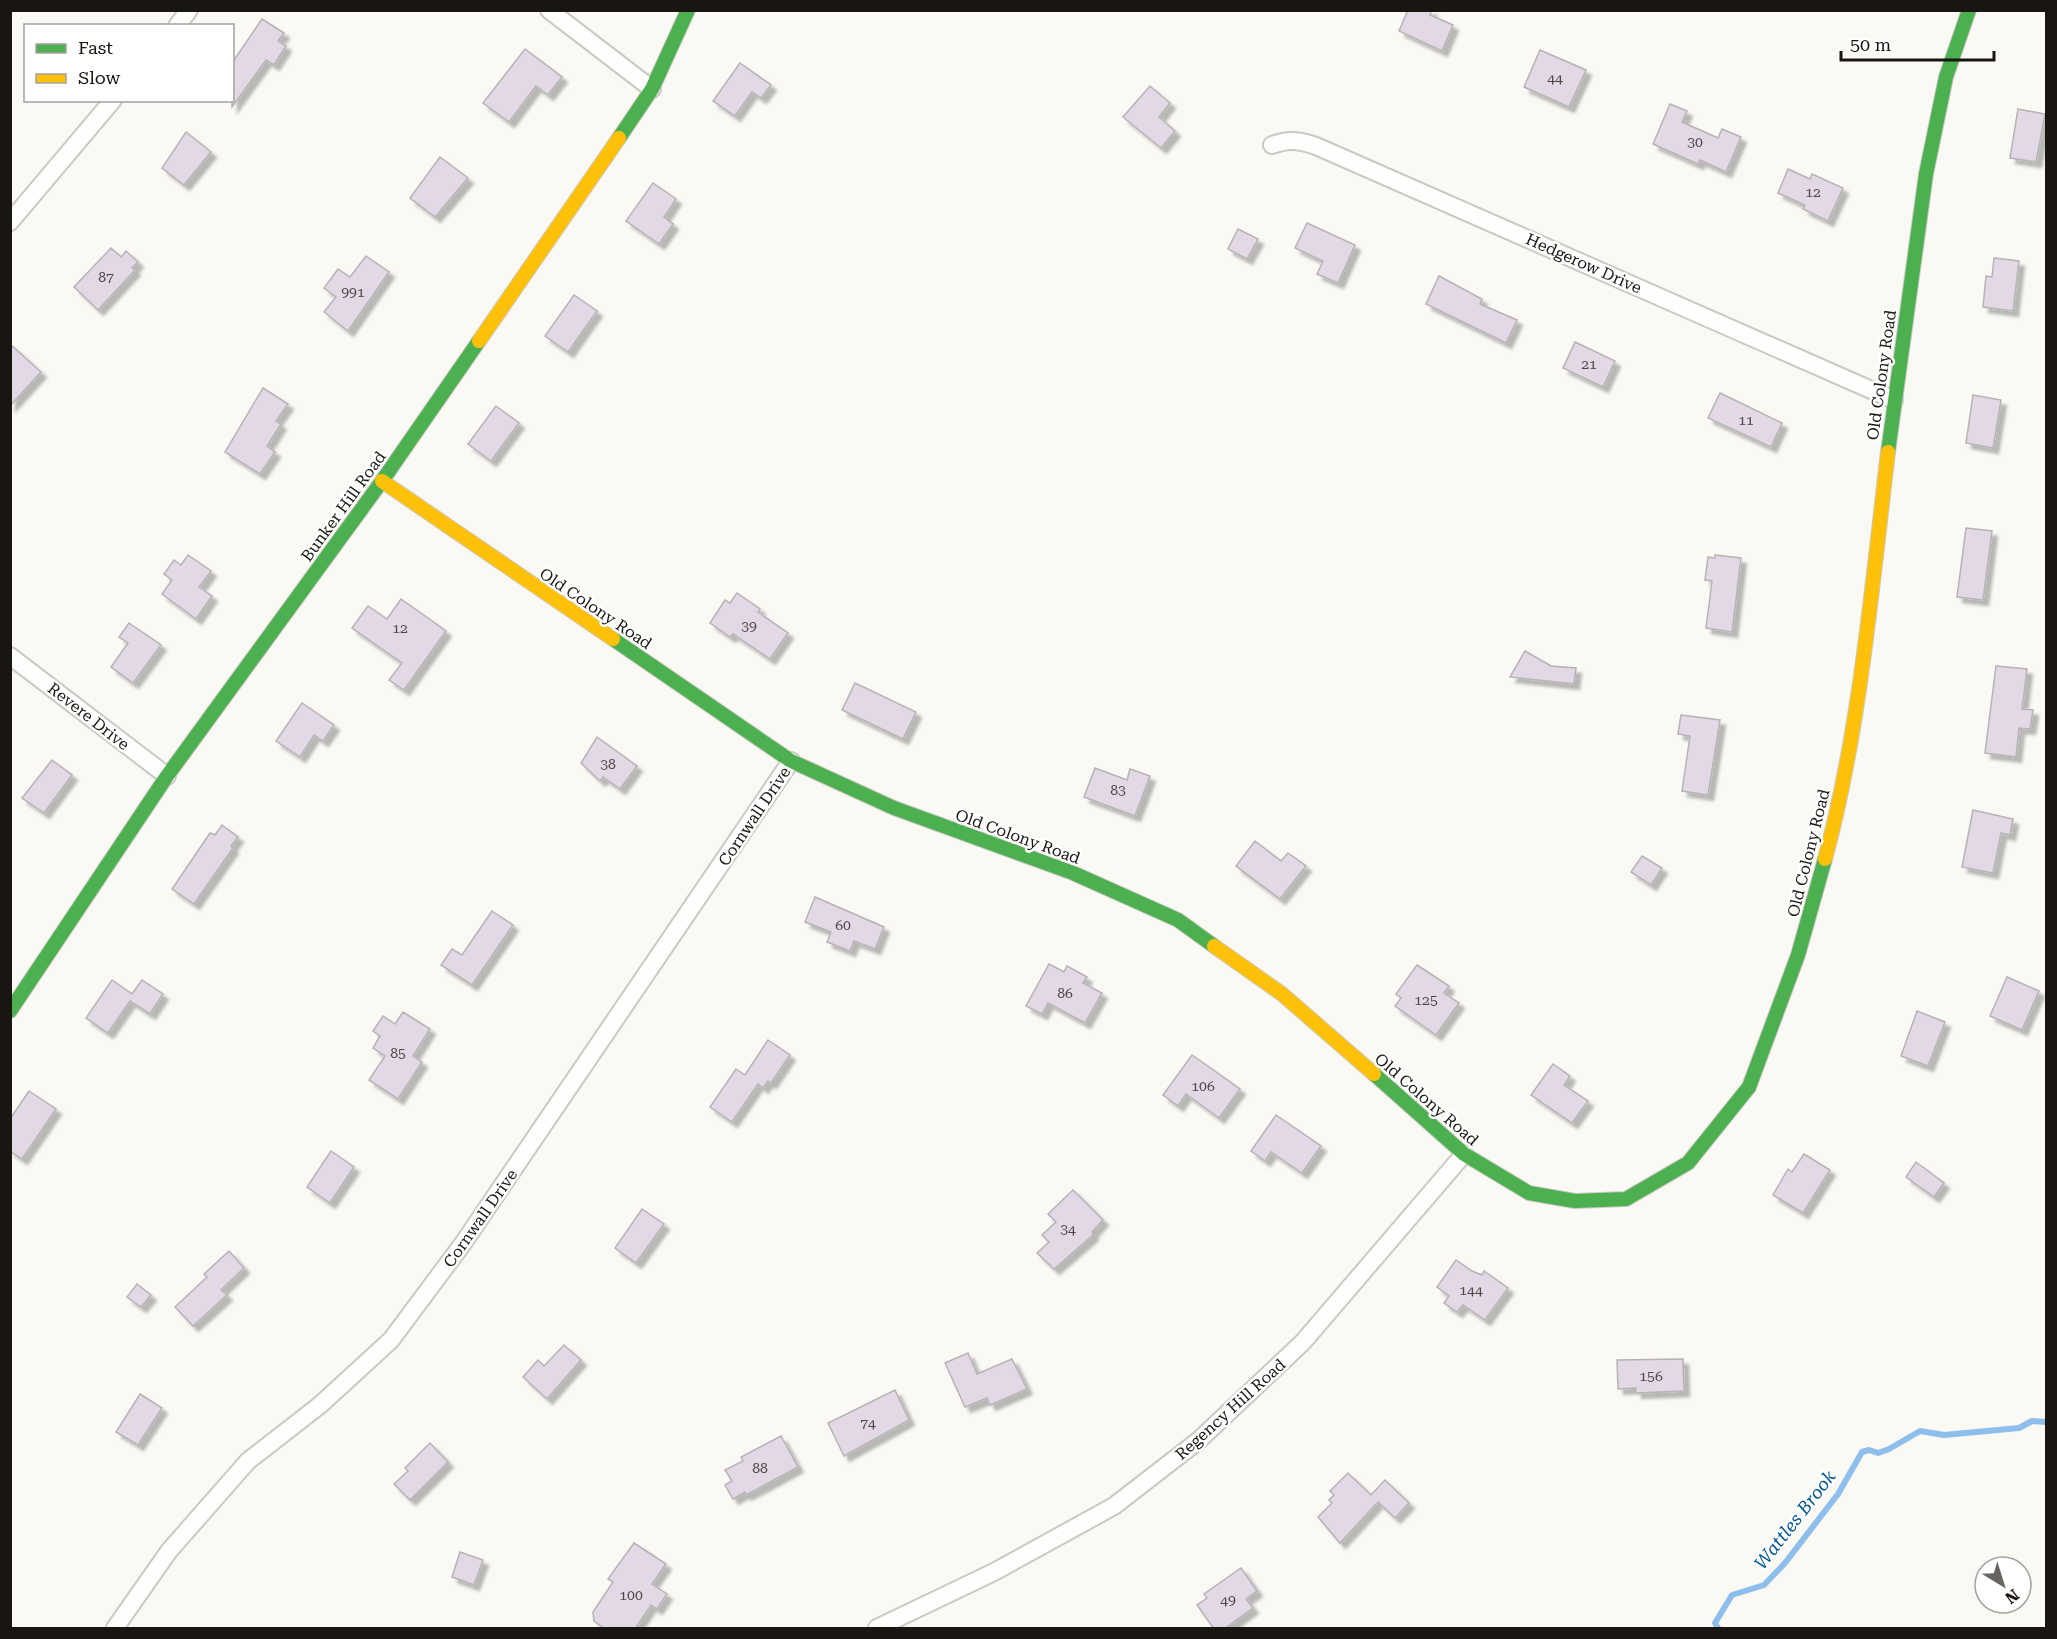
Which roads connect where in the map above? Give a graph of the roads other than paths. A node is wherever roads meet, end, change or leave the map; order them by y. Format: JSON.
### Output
{"nodes":[{"id":1,"x":189,"y":10,"type":"edge"},
{"id":2,"x":549,"y":10,"type":"edge"},
{"id":3,"x":688,"y":10,"type":"edge"},
{"id":4,"x":1969,"y":10,"type":"edge"},
{"id":5,"x":178,"y":24,"type":"edge"},
{"id":6,"x":652,"y":89,"type":"junction"},
{"id":7,"x":111,"y":102,"type":"edge"},
{"id":8,"x":1272,"y":145,"type":"dead end"},
{"id":9,"x":10,"y":222,"type":"edge"},
{"id":10,"x":1894,"y":400,"type":"junction"},
{"id":11,"x":382,"y":481,"type":"junction"},
{"id":12,"x":10,"y":656,"type":"edge"},
{"id":13,"x":791,"y":761,"type":"junction"},
{"id":14,"x":167,"y":776,"type":"junction"},
{"id":15,"x":10,"y":1011,"type":"edge"},
{"id":16,"x":1464,"y":1154,"type":"junction"},
{"id":17,"x":115,"y":1629,"type":"edge"},
{"id":18,"x":877,"y":1629,"type":"edge"}],
"edges":[{"from":1,"to":5,"type":"street"},
{"from":2,"to":6,"type":"street"},
{"from":3,"to":6,"type":"street","name":"Bunker Hill Road"},
{"from":4,"to":10,"type":"street","name":"Old Colony Road"},
{"from":6,"to":11,"type":"street","name":"Bunker Hill Road"},
{"from":7,"to":9,"type":"street"},
{"from":8,"to":10,"type":"street","name":"Hedgerow Drive"},
{"from":10,"to":16,"type":"street","name":"Old Colony Road"},
{"from":11,"to":13,"type":"street","name":"Old Colony Road"},
{"from":11,"to":14,"type":"street","name":"Bunker Hill Road"},
{"from":12,"to":14,"type":"street","name":"Revere Drive"},
{"from":13,"to":16,"type":"street","name":"Old Colony Road"},
{"from":13,"to":17,"type":"street","name":"Cornwall Drive"},
{"from":14,"to":15,"type":"street","name":"Bunker Hill Road"},
{"from":16,"to":18,"type":"street","name":"Regency Hill Road"}]}
